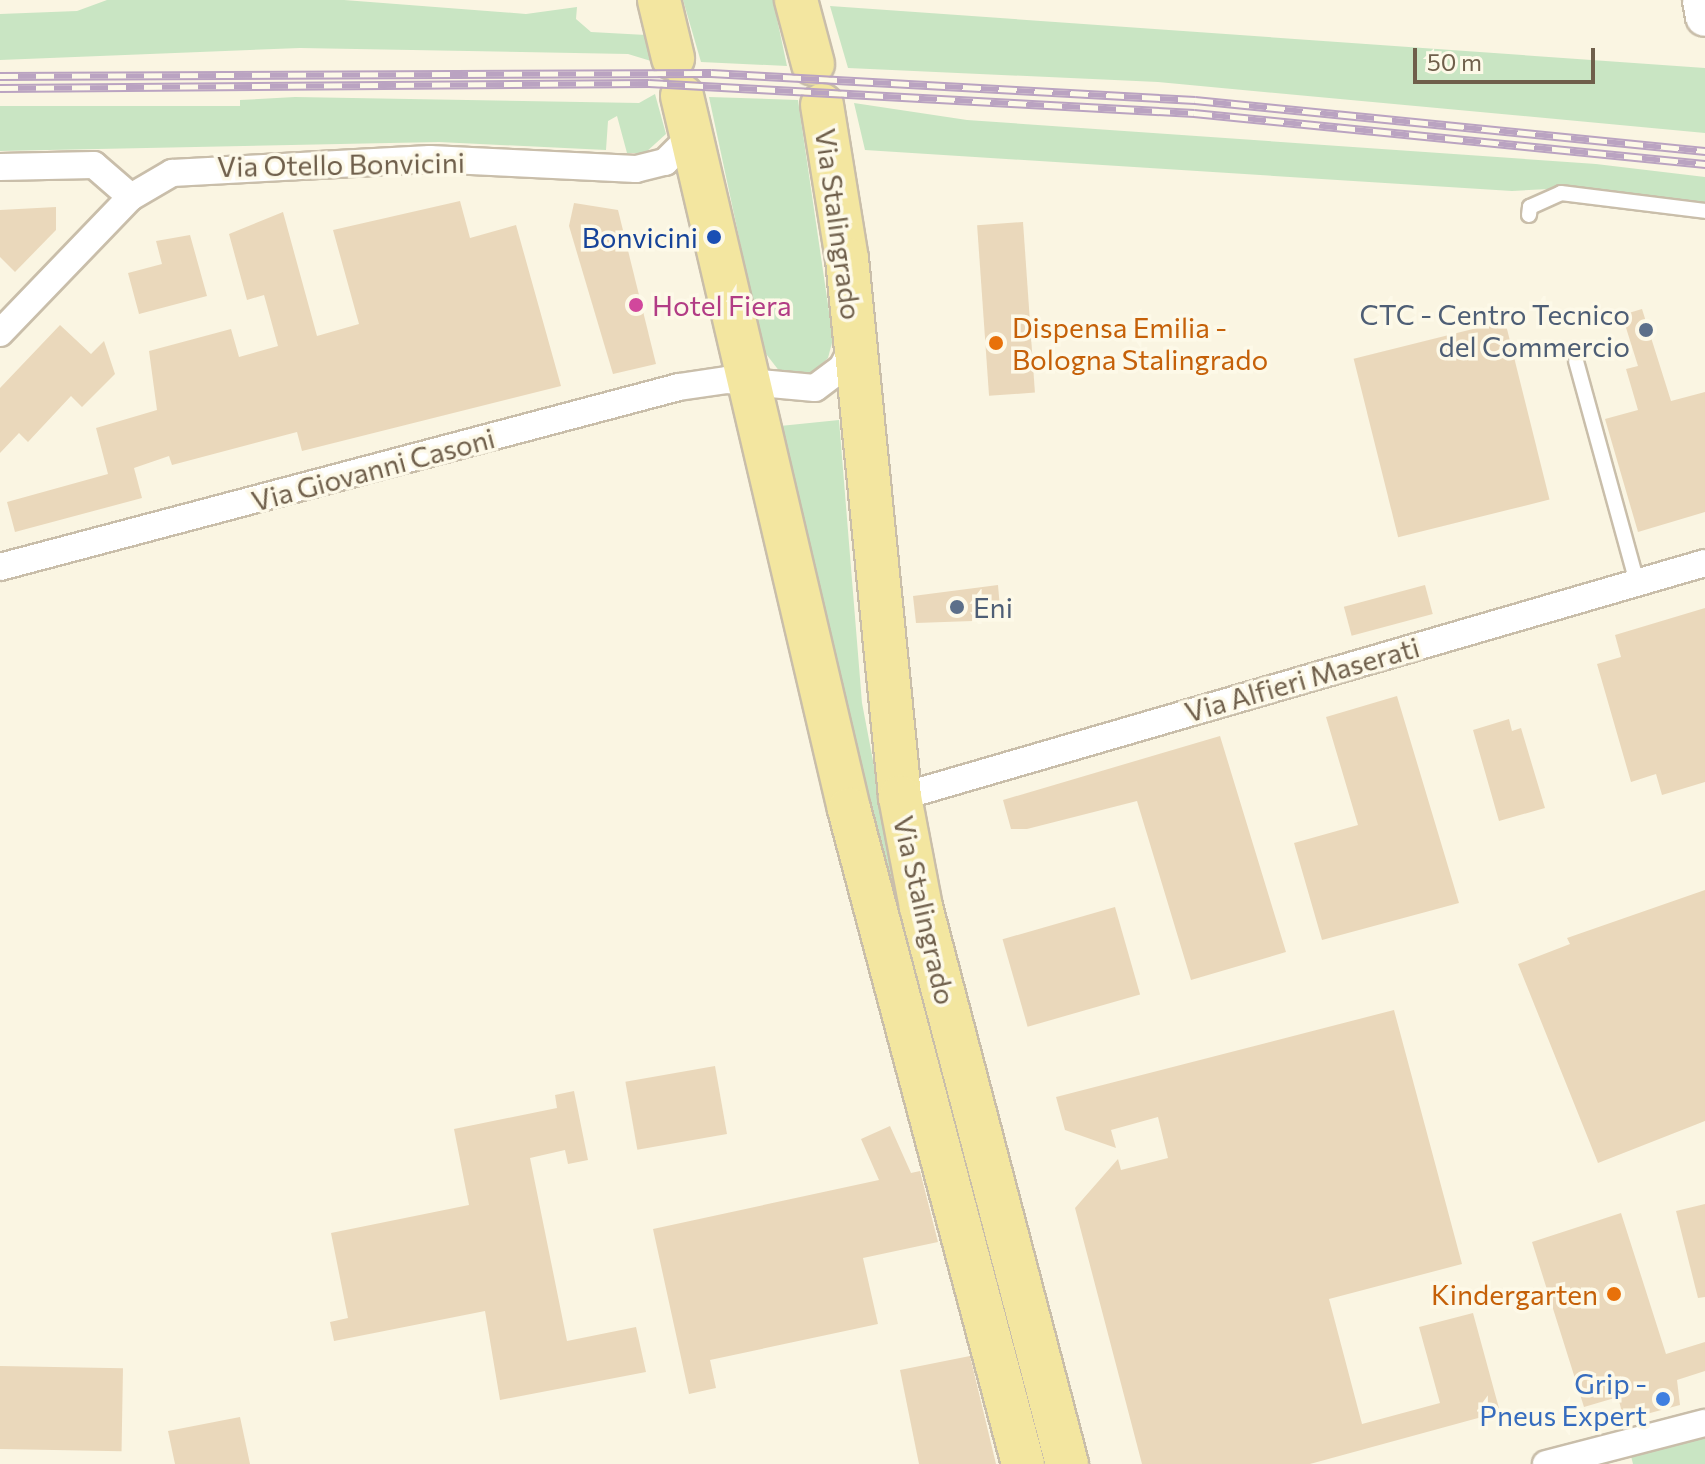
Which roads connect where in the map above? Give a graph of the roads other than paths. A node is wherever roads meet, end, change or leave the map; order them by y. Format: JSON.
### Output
{"nodes":[{"id":1,"x":796,"y":0,"type":"edge"},
{"id":2,"x":666,"y":35,"type":"edge"},
{"id":3,"x":813,"y":64,"type":"dead end"},
{"id":4,"x":822,"y":105,"type":"dead end"},
{"id":5,"x":691,"y":136,"type":"junction"},
{"id":6,"x":0,"y":167,"type":"edge"},
{"id":7,"x":131,"y":197,"type":"junction"},
{"id":8,"x":1705,"y":211,"type":"edge"},
{"id":9,"x":1529,"y":215,"type":"dead end"},
{"id":10,"x":0,"y":333,"type":"edge"},
{"id":11,"x":855,"y":343,"type":"junction"},
{"id":12,"x":1576,"y":361,"type":"dead end"},
{"id":13,"x":747,"y":381,"type":"junction"},
{"id":14,"x":1705,"y":563,"type":"edge"},
{"id":15,"x":0,"y":567,"type":"edge"},
{"id":16,"x":1637,"y":582,"type":"junction"},
{"id":17,"x":900,"y":797,"type":"junction"},
{"id":18,"x":1705,"y":1423,"type":"edge"},
{"id":19,"x":1023,"y":1464,"type":"edge"},
{"id":20,"x":1067,"y":1464,"type":"edge"},
{"id":21,"x":1546,"y":1464,"type":"edge"}],
"edges":[{"from":1,"to":3,"type":"main road"},
{"from":2,"to":5,"type":"main road","name":"Via Stalingrado"},
{"from":4,"to":11,"type":"main road","name":"Via Stalingrado"},
{"from":5,"to":7,"type":"street","name":"Via Otello Bonvicini"},
{"from":5,"to":13,"type":"main road","name":"Via Stalingrado"},
{"from":6,"to":7,"type":"street"},
{"from":7,"to":10,"type":"street","name":"Via Otello Bonvicini"},
{"from":8,"to":9,"type":"lane"},
{"from":11,"to":13,"type":"street","name":"Via Stalingrado"},
{"from":11,"to":17,"type":"main road","name":"Via Stalingrado"},
{"from":12,"to":16,"type":"lane"},
{"from":13,"to":15,"type":"street","name":"Via Giovanni Casoni"},
{"from":13,"to":19,"type":"main road","name":"Via Stalingrado"},
{"from":14,"to":16,"type":"street","name":"Via Alfieri Maserati"},
{"from":16,"to":17,"type":"street","name":"Via Alfieri Maserati"},
{"from":17,"to":20,"type":"main road","name":"Via Stalingrado"},
{"from":18,"to":21,"type":"street"}]}
